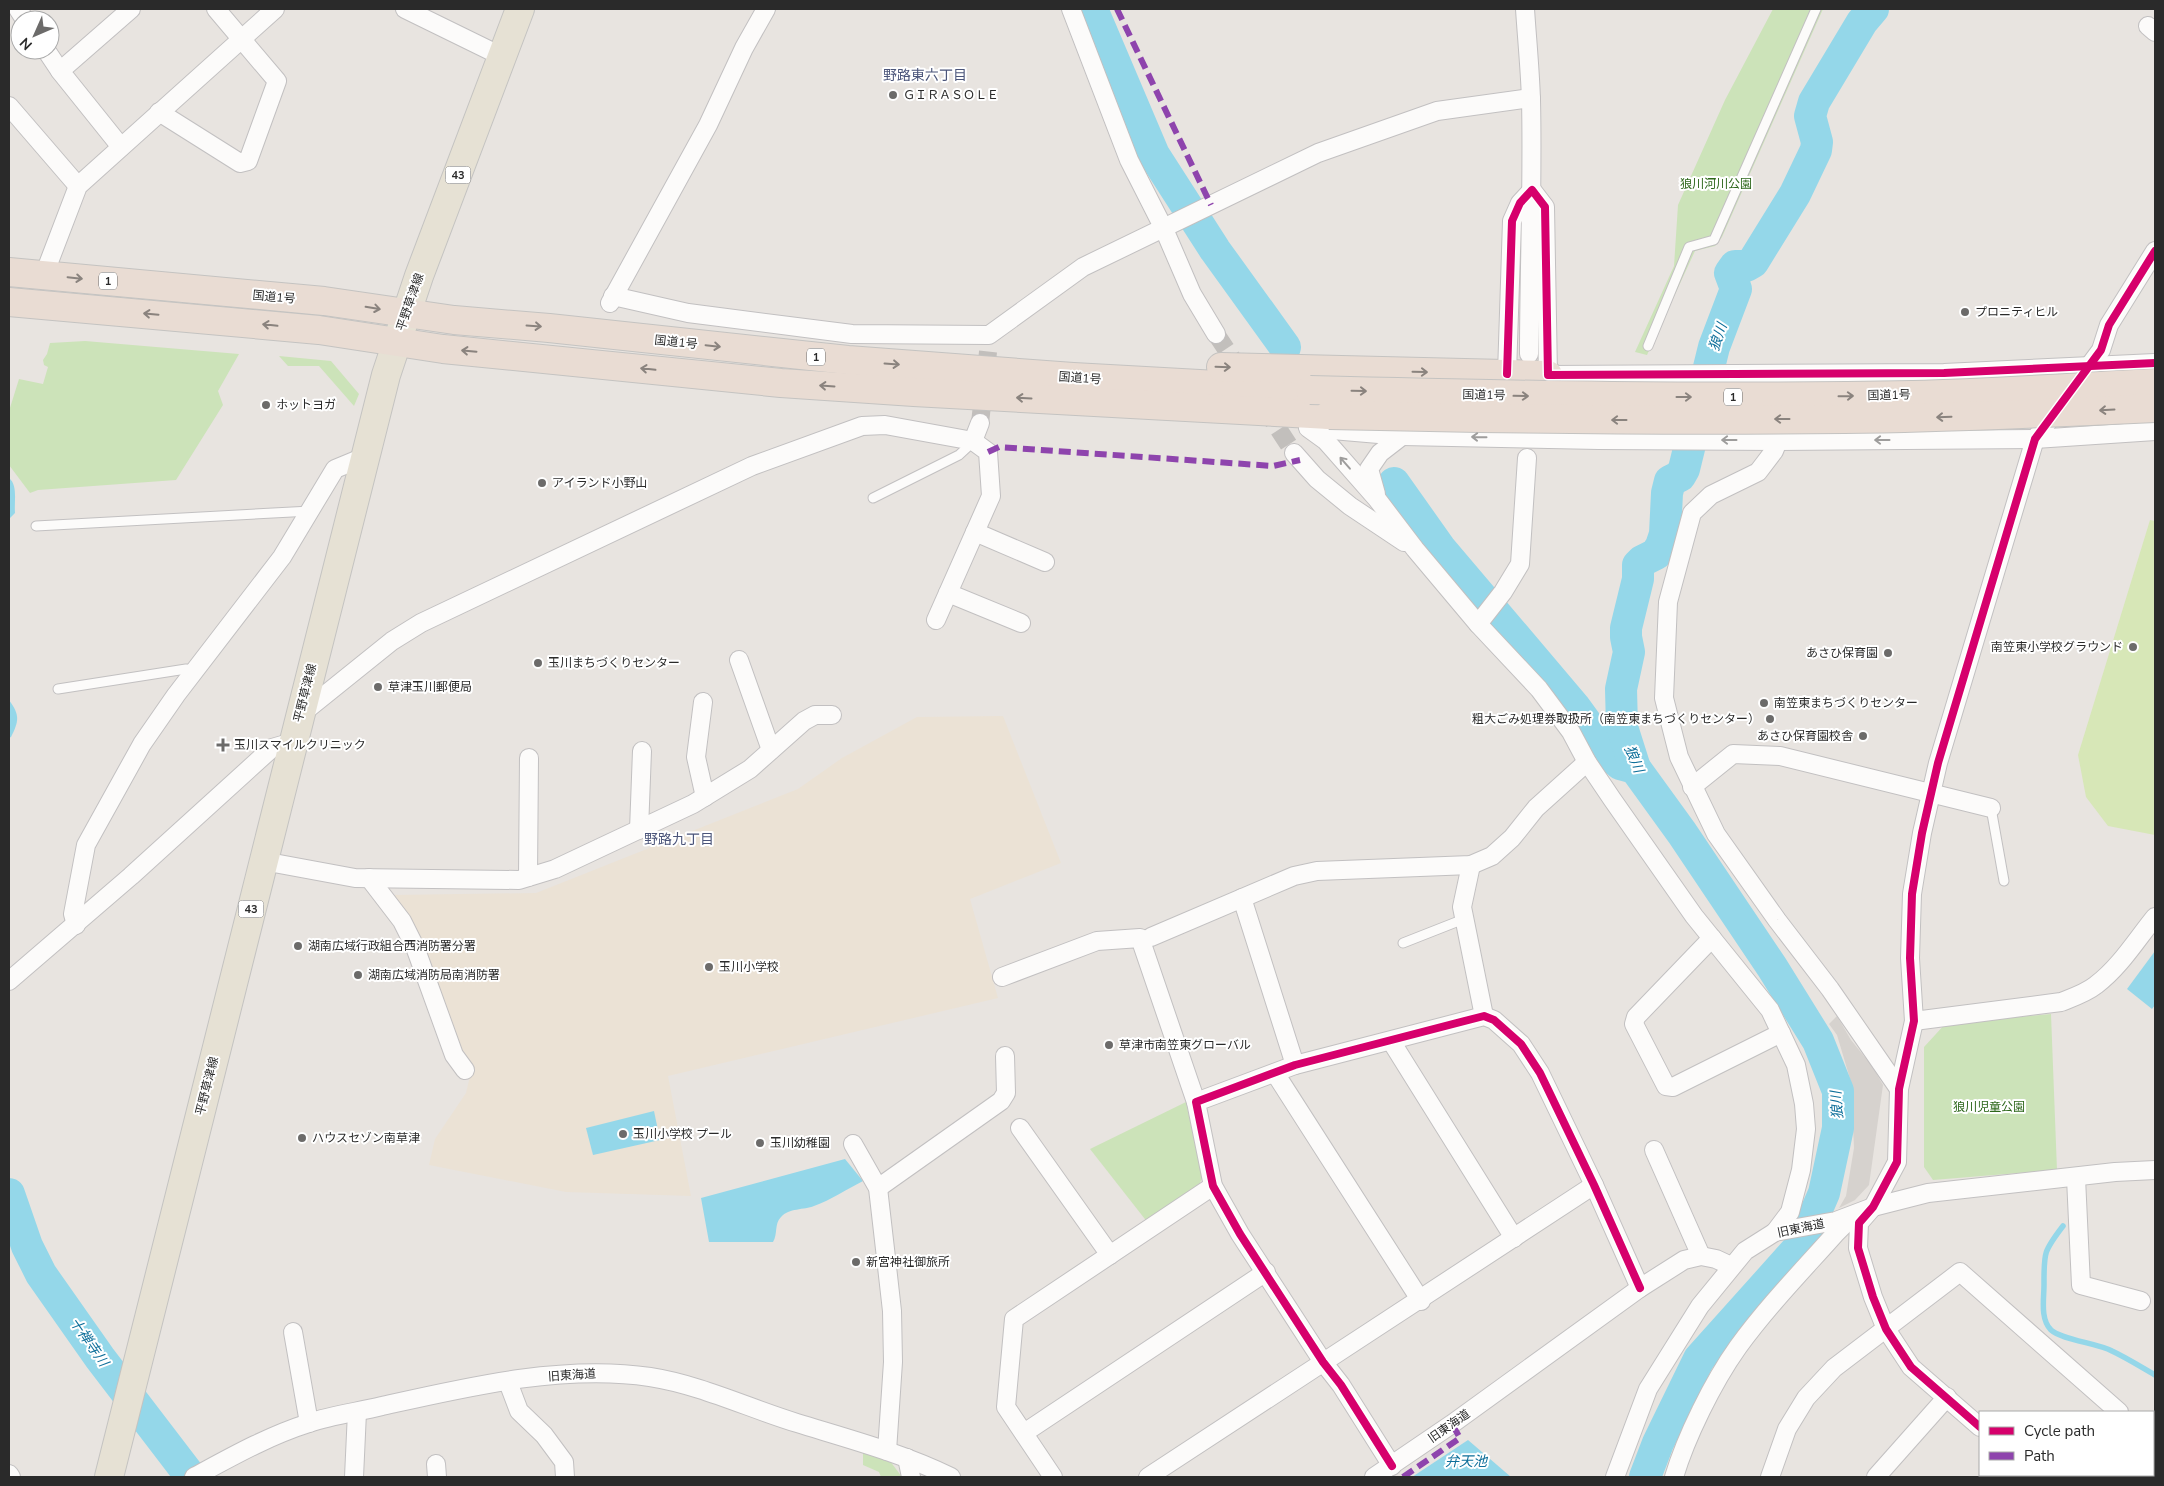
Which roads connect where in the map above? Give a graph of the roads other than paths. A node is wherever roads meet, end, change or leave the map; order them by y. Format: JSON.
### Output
{"nodes":[{"id":1,"x":131,"y":9,"type":"edge"},
{"id":2,"x":216,"y":9,"type":"edge"},
{"id":3,"x":275,"y":9,"type":"edge"},
{"id":4,"x":405,"y":9,"type":"edge"},
{"id":5,"x":520,"y":9,"type":"edge"},
{"id":6,"x":766,"y":9,"type":"edge"},
{"id":7,"x":1071,"y":9,"type":"edge"},
{"id":8,"x":1525,"y":9,"type":"edge"},
{"id":9,"x":1816,"y":9,"type":"edge"},
{"id":10,"x":242,"y":38,"type":"junction"},
{"id":11,"x":503,"y":57,"type":"junction"},
{"id":12,"x":53,"y":60,"type":"edge"},
{"id":13,"x":60,"y":71,"type":"junction"},
{"id":14,"x":1531,"y":98,"type":"junction"},
{"id":15,"x":9,"y":106,"type":"edge"},
{"id":16,"x":159,"y":112,"type":"junction"},
{"id":17,"x":122,"y":147,"type":"junction"},
{"id":18,"x":78,"y":186,"type":"junction"},
{"id":19,"x":1532,"y":190,"type":"junction"},
{"id":20,"x":1164,"y":229,"type":"junction"},
{"id":21,"x":2155,"y":251,"type":"edge"},
{"id":22,"x":9,"y":272,"type":"edge"},
{"id":23,"x":44,"y":274,"type":"junction"},
{"id":24,"x":9,"y":302,"type":"edge"},
{"id":25,"x":406,"y":313,"type":"junction"},
{"id":26,"x":1216,"y":334,"type":"tunnel mouth"},
{"id":27,"x":396,"y":342,"type":"junction"},
{"id":28,"x":1648,"y":346,"type":"dead end"},
{"id":29,"x":850,"y":347,"type":"junction"},
{"id":30,"x":1529,"y":354,"type":"dead end"},
{"id":31,"x":2155,"y":363,"type":"edge"},
{"id":32,"x":2091,"y":365,"type":"junction"},
{"id":33,"x":1507,"y":374,"type":"junction"},
{"id":34,"x":1548,"y":374,"type":"junction"},
{"id":35,"x":1803,"y":375,"type":"junction"},
{"id":36,"x":2155,"y":383,"type":"edge"},
{"id":37,"x":1073,"y":389,"type":"junction"},
{"id":38,"x":2155,"y":408,"type":"edge"},
{"id":39,"x":1318,"y":422,"type":"junction"},
{"id":40,"x":980,"y":423,"type":"tunnel mouth"},
{"id":41,"x":2155,"y":430,"type":"edge"},
{"id":42,"x":1402,"y":436,"type":"junction"},
{"id":43,"x":2035,"y":439,"type":"junction"},
{"id":44,"x":1812,"y":440,"type":"junction"},
{"id":45,"x":1778,"y":441,"type":"junction"},
{"id":46,"x":973,"y":442,"type":"junction"},
{"id":47,"x":1294,"y":453,"type":"tunnel mouth"},
{"id":48,"x":364,"y":457,"type":"junction"},
{"id":49,"x":1527,"y":458,"type":"dead end"},
{"id":50,"x":873,"y":498,"type":"dead end"},
{"id":51,"x":1377,"y":499,"type":"junction"},
{"id":52,"x":311,"y":511,"type":"junction"},
{"id":53,"x":36,"y":526,"type":"dead end"},
{"id":54,"x":975,"y":532,"type":"junction"},
{"id":55,"x":1415,"y":549,"type":"junction"},
{"id":56,"x":1045,"y":562,"type":"dead end"},
{"id":57,"x":948,"y":593,"type":"junction"},
{"id":58,"x":936,"y":620,"type":"dead end"},
{"id":59,"x":1022,"y":623,"type":"dead end"},
{"id":60,"x":1478,"y":624,"type":"junction"},
{"id":61,"x":740,"y":660,"type":"dead end"},
{"id":62,"x":196,"y":670,"type":"junction"},
{"id":63,"x":58,"y":689,"type":"dead end"},
{"id":64,"x":703,"y":702,"type":"dead end"},
{"id":65,"x":300,"y":715,"type":"junction"},
{"id":66,"x":832,"y":715,"type":"dead end"},
{"id":67,"x":293,"y":742,"type":"junction"},
{"id":68,"x":771,"y":750,"type":"junction"},
{"id":69,"x":642,"y":751,"type":"dead end"},
{"id":70,"x":529,"y":758,"type":"dead end"},
{"id":71,"x":1587,"y":762,"type":"junction"},
{"id":72,"x":1692,"y":787,"type":"junction"},
{"id":73,"x":1932,"y":795,"type":"junction"},
{"id":74,"x":705,"y":797,"type":"junction"},
{"id":75,"x":1991,"y":808,"type":"joint"},
{"id":76,"x":639,"y":830,"type":"junction"},
{"id":77,"x":263,"y":861,"type":"junction"},
{"id":78,"x":1471,"y":865,"type":"junction"},
{"id":79,"x":528,"y":877,"type":"junction"},
{"id":80,"x":369,"y":878,"type":"junction"},
{"id":81,"x":2004,"y":881,"type":"dead end"},
{"id":82,"x":1242,"y":898,"type":"junction"},
{"id":83,"x":2155,"y":916,"type":"edge"},
{"id":84,"x":1464,"y":919,"type":"junction"},
{"id":85,"x":76,"y":925,"type":"junction"},
{"id":86,"x":1151,"y":937,"type":"dead end"},
{"id":87,"x":1712,"y":938,"type":"junction"},
{"id":88,"x":1403,"y":943,"type":"dead end"},
{"id":89,"x":1002,"y":977,"type":"dead end"},
{"id":90,"x":9,"y":981,"type":"edge"},
{"id":91,"x":1484,"y":1016,"type":"junction"},
{"id":92,"x":1914,"y":1021,"type":"junction"},
{"id":93,"x":1781,"y":1033,"type":"junction"},
{"id":94,"x":1391,"y":1041,"type":"junction"},
{"id":95,"x":1005,"y":1056,"type":"dead end"},
{"id":96,"x":1295,"y":1064,"type":"junction"},
{"id":97,"x":465,"y":1070,"type":"dead end"},
{"id":98,"x":1275,"y":1073,"type":"junction"},
{"id":99,"x":1899,"y":1089,"type":"junction"},
{"id":100,"x":1196,"y":1102,"type":"junction"},
{"id":101,"x":1020,"y":1128,"type":"dead end"},
{"id":102,"x":853,"y":1144,"type":"dead end"},
{"id":103,"x":1654,"y":1150,"type":"dead end"},
{"id":104,"x":2155,"y":1170,"type":"edge"},
{"id":105,"x":2076,"y":1178,"type":"junction"},
{"id":106,"x":1594,"y":1185,"type":"junction"},
{"id":107,"x":1213,"y":1186,"type":"junction"},
{"id":108,"x":878,"y":1188,"type":"junction"},
{"id":109,"x":1873,"y":1207,"type":"junction"},
{"id":110,"x":1854,"y":1216,"type":"junction"},
{"id":111,"x":1775,"y":1232,"type":"junction"},
{"id":112,"x":1514,"y":1238,"type":"junction"},
{"id":113,"x":1110,"y":1255,"type":"junction"},
{"id":114,"x":1701,"y":1256,"type":"junction"},
{"id":115,"x":1731,"y":1266,"type":"junction"},
{"id":116,"x":1266,"y":1272,"type":"junction"},
{"id":117,"x":1640,"y":1288,"type":"junction"},
{"id":118,"x":1420,"y":1301,"type":"junction"},
{"id":119,"x":2141,"y":1301,"type":"dead end"},
{"id":120,"x":1886,"y":1329,"type":"junction"},
{"id":121,"x":293,"y":1332,"type":"dead end"},
{"id":122,"x":1323,"y":1362,"type":"junction"},
{"id":123,"x":508,"y":1382,"type":"junction"},
{"id":124,"x":1946,"y":1398,"type":"junction"},
{"id":125,"x":2118,"y":1411,"type":"edge"},
{"id":126,"x":357,"y":1412,"type":"junction"},
{"id":127,"x":309,"y":1423,"type":"junction"},
{"id":128,"x":1979,"y":1426,"type":"edge"},
{"id":129,"x":1024,"y":1433,"type":"junction"},
{"id":130,"x":887,"y":1450,"type":"junction"},
{"id":131,"x":907,"y":1458,"type":"junction"},
{"id":132,"x":1392,"y":1466,"type":"junction"},
{"id":133,"x":198,"y":1476,"type":"edge"},
{"id":134,"x":109,"y":1477,"type":"edge"},
{"id":135,"x":354,"y":1477,"type":"edge"},
{"id":136,"x":565,"y":1477,"type":"edge"},
{"id":137,"x":911,"y":1477,"type":"edge"},
{"id":138,"x":951,"y":1477,"type":"edge"},
{"id":139,"x":1053,"y":1477,"type":"edge"},
{"id":140,"x":1148,"y":1477,"type":"edge"},
{"id":141,"x":1374,"y":1477,"type":"edge"},
{"id":142,"x":1614,"y":1477,"type":"edge"},
{"id":143,"x":1674,"y":1477,"type":"edge"},
{"id":144,"x":1770,"y":1477,"type":"edge"},
{"id":145,"x":1876,"y":1477,"type":"edge"}],
"edges":[{"from":1,"to":13,"type":"street"},
{"from":2,"to":10,"type":"street"},
{"from":3,"to":10,"type":"street"},
{"from":4,"to":11,"type":"street"},
{"from":5,"to":11,"type":"main road","name":"平野草津線","number":"43"},
{"from":6,"to":29,"type":"street"},
{"from":7,"to":20,"type":"street"},
{"from":8,"to":14,"type":"street"},
{"from":9,"to":28,"type":"lane"},
{"from":10,"to":16,"type":"street"},
{"from":10,"to":16,"type":"street"},
{"from":11,"to":25,"type":"main road","name":"平野草津線","number":"43"},
{"from":12,"to":13,"type":"street"},
{"from":13,"to":17,"type":"street"},
{"from":14,"to":19,"type":"street"},
{"from":14,"to":20,"type":"street"},
{"from":15,"to":18,"type":"street"},
{"from":16,"to":17,"type":"street"},
{"from":17,"to":18,"type":"street"},
{"from":18,"to":23,"type":"street"},
{"from":19,"to":30,"type":"street"},
{"from":19,"to":33,"type":"street"},
{"from":19,"to":34,"type":"street"},
{"from":20,"to":26,"type":"street"},
{"from":20,"to":29,"type":"street"},
{"from":21,"to":32,"type":"street"},
{"from":22,"to":23,"type":"highway","name":"国道1号","number":"1"},
{"from":23,"to":25,"type":"highway","name":"国道1号","number":"1","one_way":true},
{"from":27,"to":24,"type":"highway","name":"国道1号","number":"1","one_way":true},
{"from":25,"to":27,"type":"main road","name":"平野草津線","number":"43"},
{"from":25,"to":29,"type":"highway","name":"国道1号","number":"1","one_way":true},
{"from":37,"to":27,"type":"highway","name":"国道1号","number":"1","one_way":true},
{"from":27,"to":48,"type":"main road","name":"平野草津線","number":"43"},
{"from":29,"to":37,"type":"highway","name":"国道1号","number":"1","one_way":true},
{"from":31,"to":32,"type":"street"},
{"from":32,"to":35,"type":"street"},
{"from":32,"to":43,"type":"street"},
{"from":33,"to":34,"type":"highway"},
{"from":37,"to":33,"type":"highway","one_way":true},
{"from":34,"to":35,"type":"street"},
{"from":35,"to":44,"type":"street"},
{"from":37,"to":36,"type":"highway","name":"国道1号","number":"1","one_way":true,"bridge":true},
{"from":37,"to":39,"type":"highway","name":"国道1号","number":"1"},
{"from":38,"to":39,"type":"highway","name":"国道1号","number":"1","one_way":true,"bridge":true},
{"from":39,"to":42,"type":"street"},
{"from":51,"to":39,"type":"street","one_way":true},
{"from":40,"to":46,"type":"street"},
{"from":41,"to":43,"type":"street"},
{"from":45,"to":42,"type":"street","one_way":true},
{"from":42,"to":51,"type":"street"},
{"from":43,"to":44,"type":"street","one_way":true},
{"from":43,"to":73,"type":"street"},
{"from":44,"to":45,"type":"street"},
{"from":45,"to":72,"type":"street"},
{"from":46,"to":50,"type":"lane"},
{"from":46,"to":54,"type":"street"},
{"from":46,"to":65,"type":"street"},
{"from":47,"to":55,"type":"street"},
{"from":48,"to":52,"type":"street"},
{"from":48,"to":65,"type":"main road","name":"平野草津線","number":"43"},
{"from":49,"to":60,"type":"street"},
{"from":51,"to":55,"type":"street"},
{"from":52,"to":53,"type":"lane"},
{"from":52,"to":62,"type":"street"},
{"from":54,"to":56,"type":"street"},
{"from":54,"to":57,"type":"street"},
{"from":55,"to":60,"type":"street"},
{"from":57,"to":58,"type":"street"},
{"from":57,"to":59,"type":"street"},
{"from":60,"to":71,"type":"street"},
{"from":61,"to":68,"type":"street"},
{"from":62,"to":63,"type":"lane"},
{"from":62,"to":85,"type":"street"},
{"from":64,"to":74,"type":"street"},
{"from":65,"to":67,"type":"main road","name":"平野草津線","number":"43"},
{"from":66,"to":68,"type":"street"},
{"from":67,"to":77,"type":"main road","name":"平野草津線","number":"43"},
{"from":67,"to":85,"type":"street"},
{"from":68,"to":74,"type":"street"},
{"from":69,"to":76,"type":"street"},
{"from":70,"to":79,"type":"street"},
{"from":71,"to":78,"type":"street"},
{"from":71,"to":87,"type":"street"},
{"from":72,"to":73,"type":"street"},
{"from":72,"to":99,"type":"street"},
{"from":73,"to":75,"type":"street"},
{"from":73,"to":92,"type":"street"},
{"from":74,"to":76,"type":"street"},
{"from":75,"to":81,"type":"lane"},
{"from":76,"to":79,"type":"street"},
{"from":77,"to":80,"type":"street"},
{"from":77,"to":134,"type":"main road","name":"平野草津線","number":"43"},
{"from":78,"to":82,"type":"street"},
{"from":78,"to":84,"type":"street"},
{"from":79,"to":80,"type":"street"},
{"from":80,"to":97,"type":"street"},
{"from":82,"to":86,"type":"street"},
{"from":82,"to":96,"type":"street"},
{"from":83,"to":92,"type":"street"},
{"from":84,"to":88,"type":"lane"},
{"from":84,"to":91,"type":"street"},
{"from":85,"to":90,"type":"street"},
{"from":87,"to":93,"type":"street"},
{"from":87,"to":93,"type":"street"},
{"from":89,"to":100,"type":"street"},
{"from":91,"to":94,"type":"street"},
{"from":91,"to":106,"type":"street"},
{"from":92,"to":99,"type":"street"},
{"from":93,"to":111,"type":"street"},
{"from":94,"to":96,"type":"street"},
{"from":94,"to":112,"type":"street"},
{"from":95,"to":108,"type":"street"},
{"from":96,"to":98,"type":"street"},
{"from":98,"to":100,"type":"street"},
{"from":98,"to":118,"type":"street"},
{"from":99,"to":109,"type":"street"},
{"from":100,"to":107,"type":"street"},
{"from":101,"to":113,"type":"street"},
{"from":102,"to":108,"type":"street"},
{"from":103,"to":114,"type":"street"},
{"from":104,"to":105,"type":"street","name":"旧東海道"},
{"from":105,"to":109,"type":"street","name":"旧東海道"},
{"from":105,"to":119,"type":"street"},
{"from":106,"to":112,"type":"street"},
{"from":106,"to":117,"type":"street"},
{"from":107,"to":113,"type":"street"},
{"from":107,"to":116,"type":"street"},
{"from":108,"to":130,"type":"street"},
{"from":109,"to":110,"type":"street","name":"旧東海道"},
{"from":109,"to":120,"type":"street"},
{"from":110,"to":111,"type":"street","name":"旧東海道"},
{"from":110,"to":143,"type":"street"},
{"from":111,"to":115,"type":"street","name":"旧東海道"},
{"from":112,"to":118,"type":"street"},
{"from":113,"to":129,"type":"street"},
{"from":114,"to":115,"type":"street"},
{"from":114,"to":117,"type":"street","name":"旧東海道"},
{"from":115,"to":142,"type":"street","name":"旧東海道"},
{"from":116,"to":122,"type":"street"},
{"from":116,"to":129,"type":"street"},
{"from":117,"to":132,"type":"street","name":"旧東海道"},
{"from":118,"to":122,"type":"street"},
{"from":120,"to":124,"type":"street"},
{"from":120,"to":125,"type":"street"},
{"from":120,"to":144,"type":"street"},
{"from":121,"to":127,"type":"street"},
{"from":122,"to":132,"type":"street"},
{"from":122,"to":140,"type":"street"},
{"from":123,"to":126,"type":"street","name":"旧東海道"},
{"from":123,"to":130,"type":"street","name":"旧東海道"},
{"from":123,"to":136,"type":"street"},
{"from":124,"to":128,"type":"street"},
{"from":124,"to":145,"type":"street"},
{"from":126,"to":127,"type":"street","name":"旧東海道"},
{"from":126,"to":135,"type":"street"},
{"from":127,"to":133,"type":"street","name":"旧東海道"},
{"from":129,"to":139,"type":"street"},
{"from":130,"to":131,"type":"street","name":"旧東海道"},
{"from":131,"to":137,"type":"street"},
{"from":131,"to":138,"type":"street","name":"旧東海道"},
{"from":132,"to":141,"type":"street","name":"旧東海道"}]}
